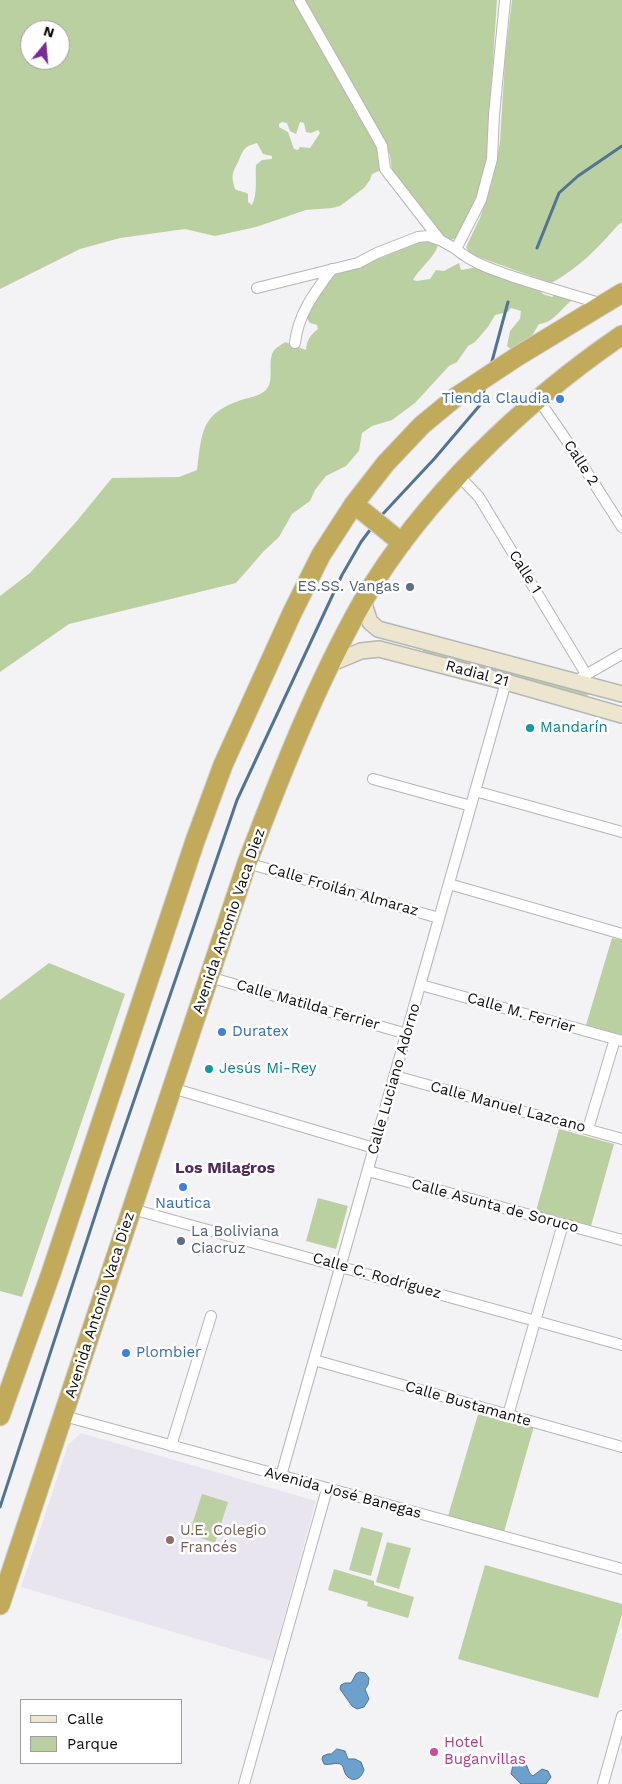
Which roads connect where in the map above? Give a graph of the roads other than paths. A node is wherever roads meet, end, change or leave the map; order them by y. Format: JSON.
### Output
{"nodes":[{"id":1,"x":299,"y":0,"type":"edge"},
{"id":2,"x":505,"y":0,"type":"edge"},
{"id":3,"x":440,"y":240,"type":"junction"},
{"id":4,"x":456,"y":249,"type":"junction"},
{"id":5,"x":332,"y":269,"type":"junction"},
{"id":6,"x":256,"y":288,"type":"dead end"},
{"id":7,"x":622,"y":293,"type":"edge"},
{"id":8,"x":604,"y":305,"type":"junction"},
{"id":9,"x":621,"y":337,"type":"edge"},
{"id":10,"x":295,"y":343,"type":"dead end"},
{"id":11,"x":538,"y":399,"type":"junction"},
{"id":12,"x":458,"y":474,"type":"junction"},
{"id":13,"x":358,"y":507,"type":"junction"},
{"id":14,"x":622,"y":527,"type":"edge"},
{"id":15,"x":396,"y":538,"type":"junction"},
{"id":16,"x":363,"y":601,"type":"junction"},
{"id":17,"x":416,"y":640,"type":"junction"},
{"id":18,"x":622,"y":654,"type":"edge"},
{"id":19,"x":411,"y":656,"type":"junction"},
{"id":20,"x":332,"y":663,"type":"junction"},
{"id":21,"x":580,"y":677,"type":"junction"},
{"id":22,"x":506,"y":682,"type":"junction"},
{"id":23,"x":622,"y":694,"type":"edge"},
{"id":24,"x":622,"y":715,"type":"edge"},
{"id":25,"x":373,"y":779,"type":"dead end"},
{"id":26,"x":475,"y":791,"type":"junction"},
{"id":27,"x":471,"y":806,"type":"junction"},
{"id":28,"x":622,"y":832,"type":"edge"},
{"id":29,"x":247,"y":863,"type":"junction"},
{"id":30,"x":449,"y":884,"type":"junction"},
{"id":31,"x":439,"y":918,"type":"junction"},
{"id":32,"x":622,"y":934,"type":"edge"},
{"id":33,"x":209,"y":977,"type":"junction"},
{"id":34,"x":420,"y":985,"type":"junction"},
{"id":35,"x":406,"y":1034,"type":"junction"},
{"id":36,"x":618,"y":1040,"type":"edge"},
{"id":37,"x":395,"y":1076,"type":"junction"},
{"id":38,"x":172,"y":1088,"type":"junction"},
{"id":39,"x":588,"y":1130,"type":"junction"},
{"id":40,"x":622,"y":1139,"type":"edge"},
{"id":41,"x":374,"y":1148,"type":"junction"},
{"id":42,"x":368,"y":1171,"type":"junction"},
{"id":43,"x":132,"y":1209,"type":"junction"},
{"id":44,"x":563,"y":1224,"type":"junction"},
{"id":45,"x":622,"y":1240,"type":"edge"},
{"id":46,"x":341,"y":1266,"type":"junction"},
{"id":47,"x":211,"y":1316,"type":"dead end"},
{"id":48,"x":535,"y":1321,"type":"junction"},
{"id":49,"x":622,"y":1345,"type":"edge"},
{"id":50,"x":314,"y":1360,"type":"junction"},
{"id":51,"x":508,"y":1415,"type":"junction"},
{"id":52,"x":0,"y":1416,"type":"edge"},
{"id":53,"x":64,"y":1416,"type":"junction"},
{"id":54,"x":171,"y":1446,"type":"junction"},
{"id":55,"x":622,"y":1447,"type":"edge"},
{"id":56,"x":282,"y":1476,"type":"junction"},
{"id":57,"x":327,"y":1489,"type":"junction"},
{"id":58,"x":622,"y":1570,"type":"edge"},
{"id":59,"x":0,"y":1605,"type":"edge"},
{"id":60,"x":622,"y":1716,"type":"edge"},
{"id":61,"x":244,"y":1784,"type":"edge"},
{"id":62,"x":603,"y":1784,"type":"edge"}],
"edges":[{"from":1,"to":3,"type":"street"},
{"from":2,"to":4,"type":"street"},
{"from":3,"to":4,"type":"street"},
{"from":3,"to":5,"type":"street"},
{"from":4,"to":8,"type":"street"},
{"from":5,"to":6,"type":"street"},
{"from":5,"to":10,"type":"street"},
{"from":7,"to":8,"type":"highway"},
{"from":8,"to":13,"type":"highway"},
{"from":9,"to":11,"type":"highway","name":"Avenida Antonio Vaca Diez"},
{"from":11,"to":12,"type":"highway","name":"Avenida Antonio Vaca Diez"},
{"from":11,"to":14,"type":"street","name":"Calle 2"},
{"from":12,"to":15,"type":"highway","name":"Avenida Antonio Vaca Diez"},
{"from":12,"to":21,"type":"street","name":"Calle 1"},
{"from":13,"to":15,"type":"highway"},
{"from":13,"to":52,"type":"highway"},
{"from":15,"to":16,"type":"highway","name":"Avenida Antonio Vaca Diez"},
{"from":16,"to":17,"type":"street","name":"Radial 21"},
{"from":16,"to":20,"type":"highway","name":"Avenida Antonio Vaca Diez"},
{"from":17,"to":19,"type":"street"},
{"from":17,"to":21,"type":"street","name":"Radial 21"},
{"from":18,"to":21,"type":"street"},
{"from":19,"to":20,"type":"street","name":"Radial 21"},
{"from":19,"to":22,"type":"street","name":"Radial 21"},
{"from":20,"to":29,"type":"highway","name":"Avenida Antonio Vaca Diez"},
{"from":21,"to":23,"type":"street","name":"Radial 21"},
{"from":22,"to":24,"type":"street","name":"Radial 21"},
{"from":22,"to":26,"type":"street","name":"Calle Luciano Adorno"},
{"from":25,"to":27,"type":"street"},
{"from":26,"to":27,"type":"street","name":"Calle Luciano Adorno"},
{"from":26,"to":28,"type":"street"},
{"from":27,"to":30,"type":"street","name":"Calle Luciano Adorno"},
{"from":29,"to":31,"type":"street","name":"Calle Froilán Almaraz"},
{"from":29,"to":33,"type":"highway","name":"Avenida Antonio Vaca Diez"},
{"from":30,"to":31,"type":"street","name":"Calle Luciano Adorno"},
{"from":30,"to":32,"type":"street"},
{"from":31,"to":34,"type":"street","name":"Calle Luciano Adorno"},
{"from":33,"to":35,"type":"street","name":"Calle Matilda Ferrier"},
{"from":33,"to":38,"type":"highway","name":"Avenida Antonio Vaca Diez"},
{"from":34,"to":35,"type":"street","name":"Calle Luciano Adorno"},
{"from":34,"to":36,"type":"street","name":"Calle M. Ferrier"},
{"from":35,"to":37,"type":"street","name":"Calle Luciano Adorno"},
{"from":36,"to":39,"type":"street"},
{"from":37,"to":39,"type":"street","name":"Calle Manuel Lazcano"},
{"from":37,"to":41,"type":"street","name":"Calle Luciano Adorno"},
{"from":38,"to":41,"type":"street"},
{"from":38,"to":43,"type":"highway","name":"Avenida Antonio Vaca Diez"},
{"from":39,"to":40,"type":"street","name":"Calle Manuel Lazcano"},
{"from":41,"to":42,"type":"street","name":"Calle Luciano Adorno"},
{"from":42,"to":44,"type":"street","name":"Calle Asunta de Soruco"},
{"from":42,"to":46,"type":"street","name":"Calle Luciano Adorno"},
{"from":43,"to":46,"type":"street","name":"Calle C. Rodríguez"},
{"from":43,"to":53,"type":"highway","name":"Avenida Antonio Vaca Diez"},
{"from":44,"to":45,"type":"street","name":"Calle Asunta de Soruco"},
{"from":44,"to":48,"type":"street"},
{"from":46,"to":48,"type":"street","name":"Calle C. Rodríguez"},
{"from":46,"to":50,"type":"street","name":"Calle Luciano Adorno"},
{"from":47,"to":54,"type":"street"},
{"from":48,"to":49,"type":"street","name":"Calle C. Rodríguez"},
{"from":48,"to":51,"type":"street"},
{"from":50,"to":51,"type":"street","name":"Calle Bustamante"},
{"from":50,"to":56,"type":"street","name":"Calle Luciano Adorno"},
{"from":51,"to":55,"type":"street","name":"Calle Bustamante"},
{"from":53,"to":54,"type":"street","name":"Avenida José Banegas"},
{"from":53,"to":59,"type":"highway","name":"Avenida Antonio Vaca Diez"},
{"from":54,"to":56,"type":"street","name":"Avenida José Banegas"},
{"from":56,"to":57,"type":"street","name":"Avenida José Banegas"},
{"from":57,"to":58,"type":"street","name":"Avenida José Banegas"},
{"from":57,"to":61,"type":"street"},
{"from":60,"to":62,"type":"street"}]}
